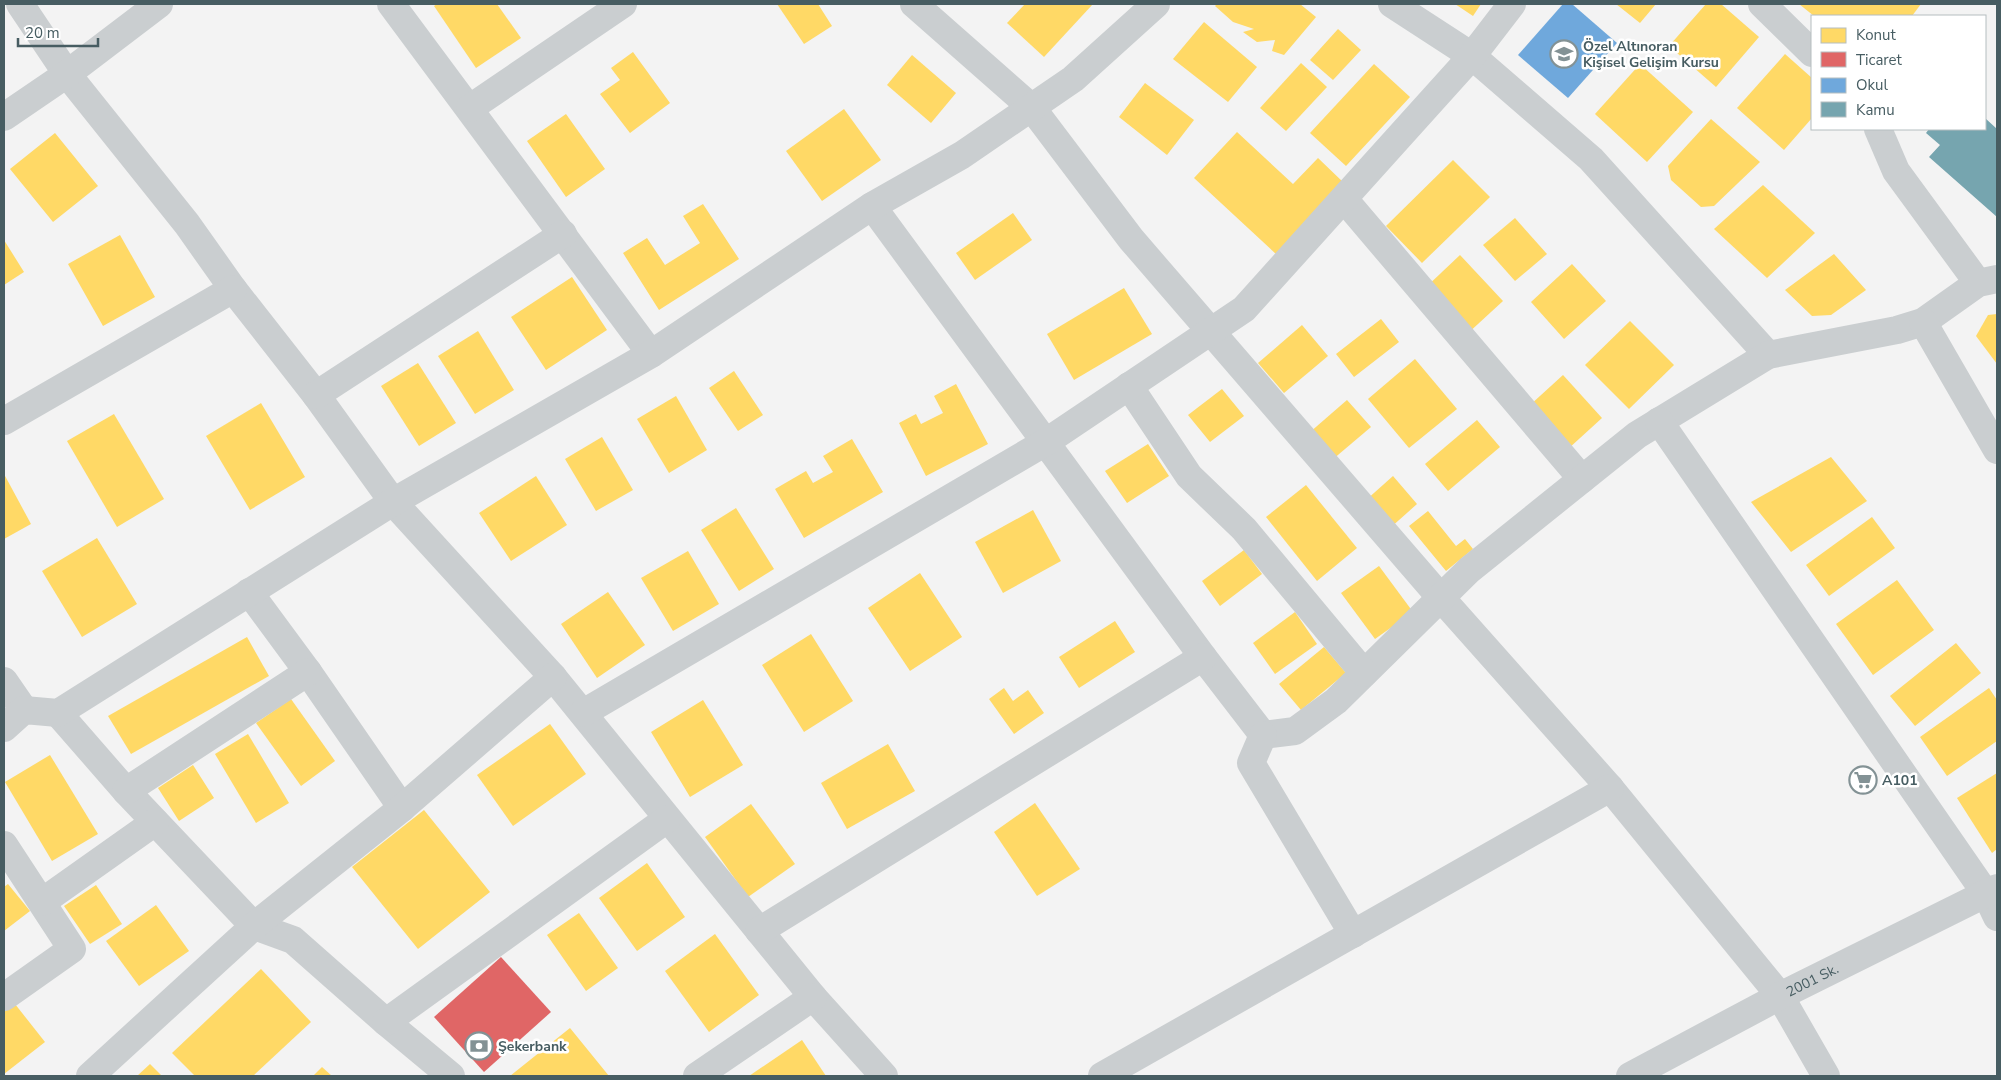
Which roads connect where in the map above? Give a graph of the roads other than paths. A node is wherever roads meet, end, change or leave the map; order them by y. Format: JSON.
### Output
{"nodes":[{"id":1,"x":20,"y":4,"type":"edge"},
{"id":2,"x":159,"y":4,"type":"edge"},
{"id":3,"x":391,"y":4,"type":"edge"},
{"id":4,"x":623,"y":4,"type":"edge"},
{"id":5,"x":914,"y":4,"type":"edge"},
{"id":6,"x":1156,"y":4,"type":"edge"},
{"id":7,"x":1392,"y":4,"type":"edge"},
{"id":8,"x":1512,"y":4,"type":"edge"},
{"id":9,"x":1762,"y":4,"type":"edge"},
{"id":10,"x":1811,"y":51,"type":"edge"},
{"id":11,"x":1472,"y":56,"type":"junction"},
{"id":12,"x":67,"y":74,"type":"junction"},
{"id":13,"x":470,"y":108,"type":"junction"},
{"id":14,"x":1032,"y":108,"type":"junction"},
{"id":15,"x":4,"y":117,"type":"edge"},
{"id":16,"x":1878,"y":130,"type":"edge"},
{"id":17,"x":1344,"y":199,"type":"junction"},
{"id":18,"x":872,"y":206,"type":"junction"},
{"id":19,"x":563,"y":234,"type":"junction"},
{"id":20,"x":1987,"y":281,"type":"edge"},
{"id":21,"x":233,"y":289,"type":"junction"},
{"id":22,"x":1923,"y":322,"type":"junction"},
{"id":23,"x":1211,"y":332,"type":"junction"},
{"id":24,"x":651,"y":354,"type":"junction"},
{"id":25,"x":1768,"y":355,"type":"junction"},
{"id":26,"x":1129,"y":386,"type":"junction"},
{"id":27,"x":316,"y":394,"type":"junction"},
{"id":28,"x":4,"y":421,"type":"edge"},
{"id":29,"x":1659,"y":421,"type":"junction"},
{"id":30,"x":1046,"y":442,"type":"junction"},
{"id":31,"x":1997,"y":450,"type":"edge"},
{"id":32,"x":1582,"y":479,"type":"junction"},
{"id":33,"x":393,"y":502,"type":"junction"},
{"id":34,"x":249,"y":592,"type":"junction"},
{"id":35,"x":1441,"y":598,"type":"junction"},
{"id":36,"x":1203,"y":657,"type":"junction"},
{"id":37,"x":308,"y":672,"type":"junction"},
{"id":38,"x":1364,"y":673,"type":"junction"},
{"id":39,"x":553,"y":678,"type":"junction"},
{"id":40,"x":4,"y":681,"type":"edge"},
{"id":41,"x":24,"y":710,"type":"junction"},
{"id":42,"x":58,"y":713,"type":"junction"},
{"id":43,"x":582,"y":713,"type":"junction"},
{"id":44,"x":4,"y":728,"type":"edge"},
{"id":45,"x":1263,"y":735,"type":"junction"},
{"id":46,"x":1610,"y":788,"type":"junction"},
{"id":47,"x":126,"y":791,"type":"junction"},
{"id":48,"x":402,"y":808,"type":"junction"},
{"id":49,"x":667,"y":819,"type":"junction"},
{"id":50,"x":156,"y":822,"type":"junction"},
{"id":51,"x":8,"y":858,"type":"edge"},
{"id":52,"x":1993,"y":900,"type":"edge"},
{"id":53,"x":42,"y":902,"type":"junction"},
{"id":54,"x":254,"y":926,"type":"junction"},
{"id":55,"x":759,"y":931,"type":"junction"},
{"id":56,"x":1353,"y":934,"type":"junction"},
{"id":57,"x":1780,"y":996,"type":"junction"},
{"id":58,"x":4,"y":997,"type":"edge"},
{"id":59,"x":812,"y":997,"type":"junction"},
{"id":60,"x":386,"y":1022,"type":"junction"},
{"id":61,"x":90,"y":1076,"type":"edge"},
{"id":62,"x":451,"y":1076,"type":"edge"},
{"id":63,"x":697,"y":1076,"type":"edge"},
{"id":64,"x":884,"y":1076,"type":"edge"},
{"id":65,"x":1102,"y":1076,"type":"edge"},
{"id":66,"x":1630,"y":1076,"type":"edge"},
{"id":67,"x":1826,"y":1076,"type":"edge"}],
"edges":[{"from":1,"to":12,"type":"street"},
{"from":2,"to":12,"type":"street"},
{"from":3,"to":13,"type":"street"},
{"from":4,"to":13,"type":"street"},
{"from":5,"to":14,"type":"street"},
{"from":6,"to":14,"type":"street"},
{"from":7,"to":11,"type":"street"},
{"from":8,"to":11,"type":"street"},
{"from":9,"to":10,"type":"street"},
{"from":11,"to":17,"type":"street"},
{"from":11,"to":25,"type":"street"},
{"from":12,"to":15,"type":"street"},
{"from":12,"to":21,"type":"street"},
{"from":13,"to":19,"type":"street"},
{"from":14,"to":18,"type":"street"},
{"from":14,"to":23,"type":"street"},
{"from":16,"to":20,"type":"street"},
{"from":17,"to":23,"type":"street"},
{"from":17,"to":32,"type":"street"},
{"from":18,"to":24,"type":"street"},
{"from":18,"to":30,"type":"street"},
{"from":19,"to":24,"type":"street"},
{"from":19,"to":27,"type":"street"},
{"from":20,"to":22,"type":"street"},
{"from":21,"to":27,"type":"street"},
{"from":21,"to":28,"type":"street"},
{"from":22,"to":25,"type":"street"},
{"from":22,"to":31,"type":"street"},
{"from":23,"to":26,"type":"street"},
{"from":23,"to":35,"type":"street"},
{"from":24,"to":33,"type":"street"},
{"from":25,"to":29,"type":"street"},
{"from":26,"to":30,"type":"street"},
{"from":26,"to":38,"type":"street"},
{"from":27,"to":33,"type":"street"},
{"from":29,"to":32,"type":"street"},
{"from":29,"to":52,"type":"street"},
{"from":30,"to":36,"type":"street"},
{"from":30,"to":43,"type":"street"},
{"from":32,"to":35,"type":"street"},
{"from":33,"to":34,"type":"street"},
{"from":33,"to":39,"type":"street"},
{"from":34,"to":37,"type":"street"},
{"from":34,"to":42,"type":"street"},
{"from":35,"to":38,"type":"street"},
{"from":35,"to":46,"type":"street"},
{"from":36,"to":45,"type":"street"},
{"from":36,"to":55,"type":"street"},
{"from":37,"to":47,"type":"street"},
{"from":37,"to":48,"type":"street"},
{"from":38,"to":45,"type":"street"},
{"from":39,"to":43,"type":"street"},
{"from":39,"to":48,"type":"street"},
{"from":40,"to":41,"type":"street"},
{"from":41,"to":42,"type":"street"},
{"from":41,"to":44,"type":"street"},
{"from":42,"to":47,"type":"street"},
{"from":43,"to":49,"type":"street"},
{"from":45,"to":56,"type":"street"},
{"from":46,"to":56,"type":"street"},
{"from":46,"to":57,"type":"street"},
{"from":47,"to":50,"type":"street"},
{"from":48,"to":54,"type":"street"},
{"from":49,"to":55,"type":"street"},
{"from":49,"to":60,"type":"street"},
{"from":50,"to":53,"type":"street"},
{"from":50,"to":54,"type":"street"},
{"from":51,"to":53,"type":"street"},
{"from":52,"to":57,"type":"street","name":"2001 Sk."},
{"from":53,"to":58,"type":"street"},
{"from":54,"to":60,"type":"street"},
{"from":54,"to":61,"type":"street"},
{"from":55,"to":59,"type":"street"},
{"from":56,"to":65,"type":"street"},
{"from":57,"to":66,"type":"street","name":"2001 Sk."},
{"from":57,"to":67,"type":"street"},
{"from":59,"to":63,"type":"street"},
{"from":59,"to":64,"type":"street"},
{"from":60,"to":62,"type":"street"}]}
